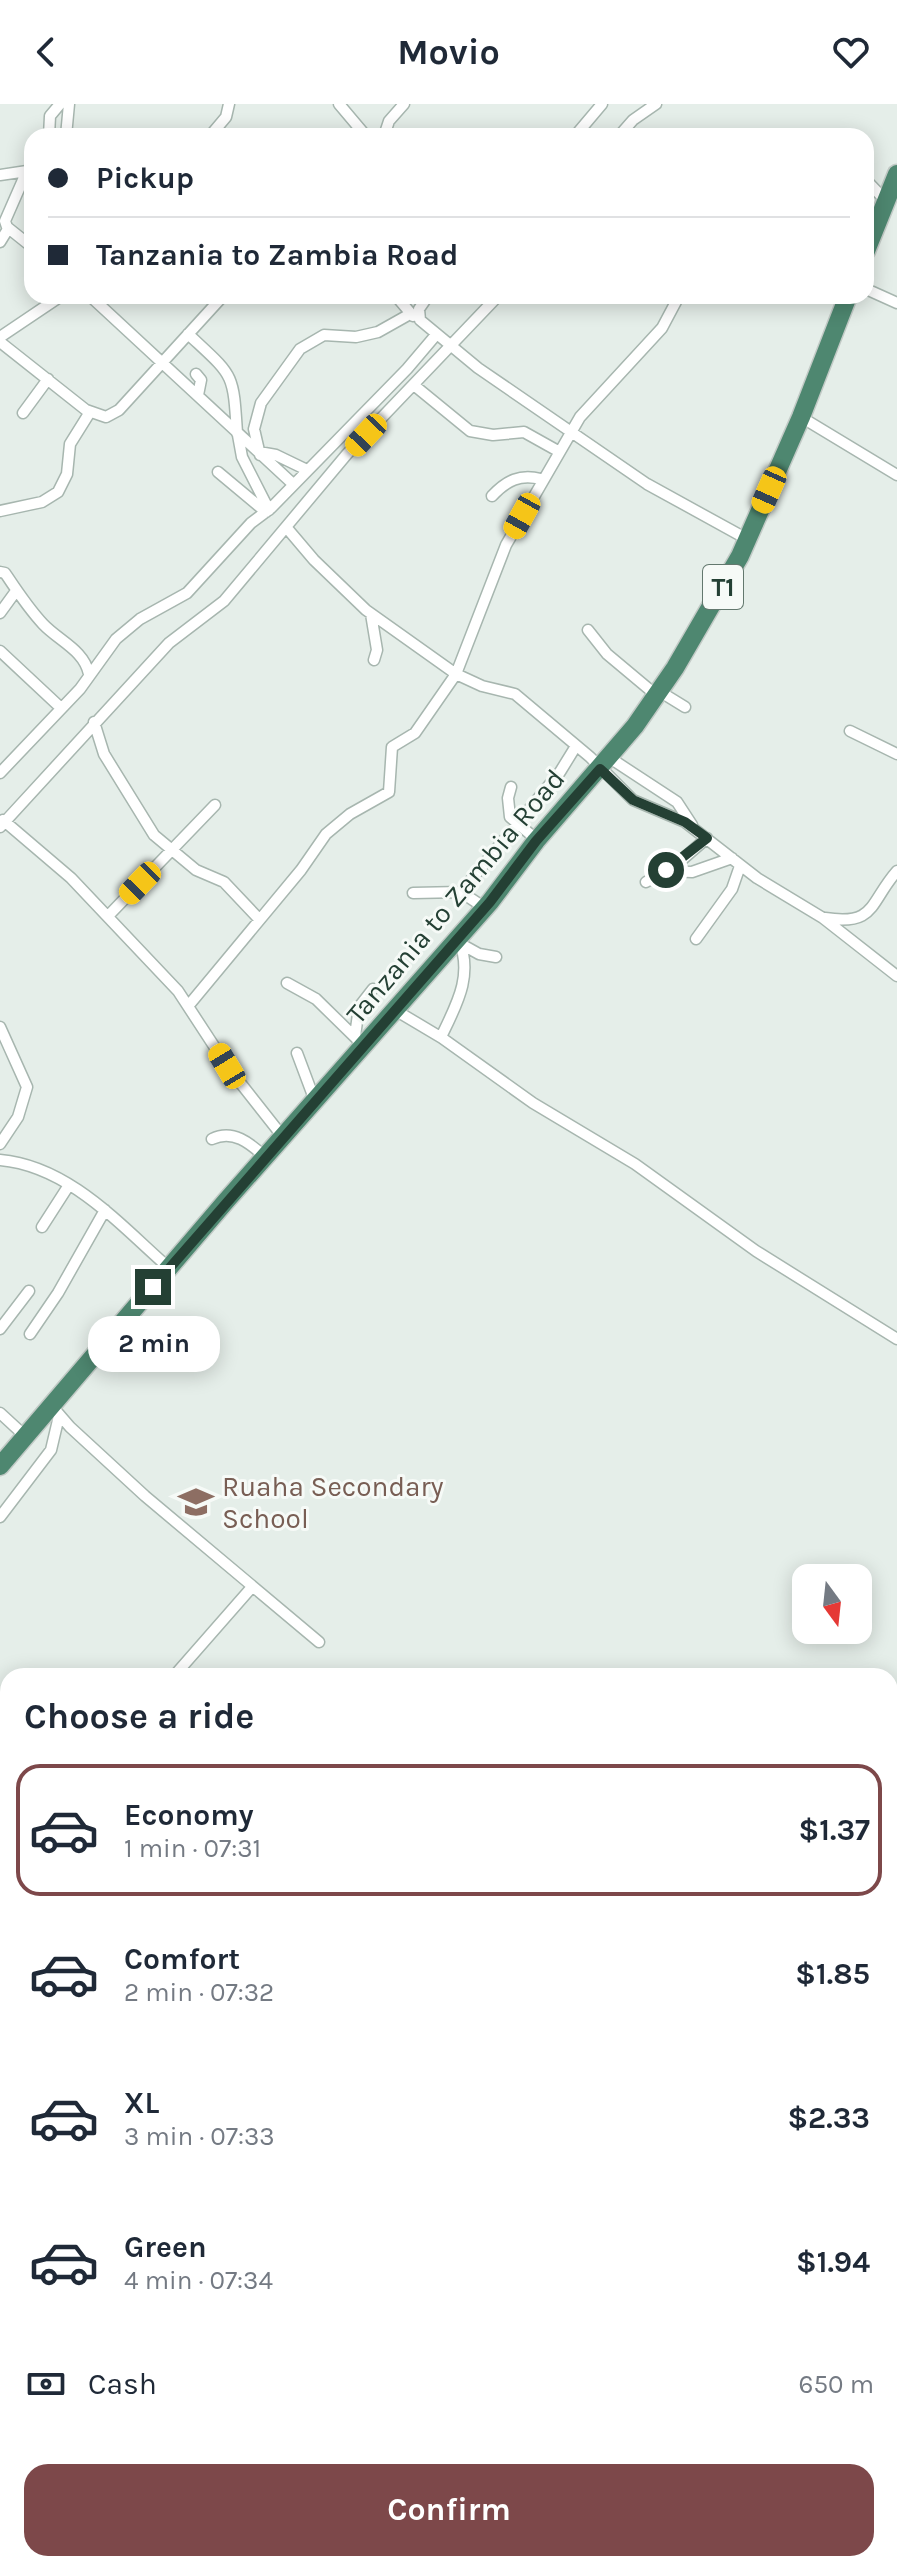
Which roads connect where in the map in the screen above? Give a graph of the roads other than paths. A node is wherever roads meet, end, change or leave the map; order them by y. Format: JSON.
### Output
{"nodes":[{"id":1,"x":60,"y":104,"type":"edge"},
{"id":2,"x":69,"y":104,"type":"edge"},
{"id":3,"x":229,"y":104,"type":"edge"},
{"id":4,"x":339,"y":104,"type":"edge"},
{"id":5,"x":389,"y":104,"type":"edge"},
{"id":6,"x":404,"y":104,"type":"edge"},
{"id":7,"x":602,"y":104,"type":"edge"},
{"id":8,"x":656,"y":104,"type":"edge"},
{"id":9,"x":387,"y":127,"type":"edge"},
{"id":10,"x":49,"y":128,"type":"edge"},
{"id":11,"x":67,"y":128,"type":"edge"},
{"id":12,"x":217,"y":128,"type":"edge"},
{"id":13,"x":359,"y":128,"type":"edge"},
{"id":14,"x":582,"y":128,"type":"edge"},
{"id":15,"x":626,"y":128,"type":"edge"},
{"id":16,"x":24,"y":171,"type":"edge"},
{"id":17,"x":897,"y":174,"type":"edge"},
{"id":18,"x":0,"y":175,"type":"edge"},
{"id":19,"x":24,"y":178,"type":"edge"},
{"id":20,"x":874,"y":188,"type":"edge"},
{"id":21,"x":886,"y":201,"type":"junction"},
{"id":22,"x":5,"y":205,"type":"edge"},
{"id":23,"x":8,"y":229,"type":"junction"},
{"id":24,"x":874,"y":231,"type":"edge"},
{"id":25,"x":24,"y":241,"type":"edge"},
{"id":26,"x":0,"y":242,"type":"edge"},
{"id":27,"x":874,"y":293,"type":"edge"},
{"id":28,"x":897,"y":303,"type":"edge"},
{"id":29,"x":50,"y":304,"type":"edge"},
{"id":30,"x":99,"y":304,"type":"edge"},
{"id":31,"x":216,"y":304,"type":"edge"},
{"id":32,"x":403,"y":304,"type":"edge"},
{"id":33,"x":422,"y":304,"type":"edge"},
{"id":34,"x":491,"y":304,"type":"edge"},
{"id":35,"x":675,"y":304,"type":"edge"},
{"id":36,"x":845,"y":304,"type":"edge"},
{"id":37,"x":414,"y":316,"type":"junction"},
{"id":38,"x":188,"y":334,"type":"junction"},
{"id":39,"x":435,"y":336,"type":"junction"},
{"id":40,"x":0,"y":339,"type":"edge"},
{"id":41,"x":451,"y":349,"type":"junction"},
{"id":42,"x":162,"y":362,"type":"junction"},
{"id":43,"x":196,"y":374,"type":"dead end"},
{"id":44,"x":48,"y":379,"type":"junction"},
{"id":45,"x":415,"y":386,"type":"junction"},
{"id":46,"x":198,"y":395,"type":"junction"},
{"id":47,"x":90,"y":412,"type":"junction"},
{"id":48,"x":23,"y":413,"type":"dead end"},
{"id":49,"x":801,"y":417,"type":"junction"},
{"id":50,"x":571,"y":431,"type":"junction"},
{"id":51,"x":238,"y":434,"type":"junction"},
{"id":52,"x":558,"y":451,"type":"junction"},
{"id":53,"x":260,"y":453,"type":"junction"},
{"id":54,"x":305,"y":469,"type":"junction"},
{"id":55,"x":218,"y":472,"type":"dead end"},
{"id":56,"x":897,"y":475,"type":"edge"},
{"id":57,"x":541,"y":479,"type":"junction"},
{"id":58,"x":293,"y":484,"type":"junction"},
{"id":59,"x":492,"y":496,"type":"dead end"},
{"id":60,"x":0,"y":511,"type":"edge"},
{"id":61,"x":268,"y":511,"type":"junction"},
{"id":62,"x":286,"y":527,"type":"junction"},
{"id":63,"x":747,"y":539,"type":"junction"},
{"id":64,"x":0,"y":572,"type":"edge"},
{"id":65,"x":16,"y":591,"type":"junction"},
{"id":66,"x":0,"y":613,"type":"edge"},
{"id":67,"x":371,"y":614,"type":"junction"},
{"id":68,"x":588,"y":630,"type":"dead end"},
{"id":69,"x":0,"y":651,"type":"edge"},
{"id":70,"x":374,"y":660,"type":"dead end"},
{"id":71,"x":89,"y":674,"type":"junction"},
{"id":72,"x":456,"y":674,"type":"junction"},
{"id":73,"x":658,"y":693,"type":"junction"},
{"id":74,"x":685,"y":707,"type":"dead end"},
{"id":75,"x":61,"y":708,"type":"junction"},
{"id":76,"x":94,"y":722,"type":"junction"},
{"id":77,"x":850,"y":731,"type":"dead end"},
{"id":78,"x":576,"y":746,"type":"junction"},
{"id":79,"x":897,"y":754,"type":"edge"},
{"id":80,"x":605,"y":764,"type":"junction"},
{"id":81,"x":0,"y":773,"type":"edge"},
{"id":82,"x":511,"y":787,"type":"dead end"},
{"id":83,"x":215,"y":805,"type":"dead end"},
{"id":84,"x":2,"y":822,"type":"edge"},
{"id":85,"x":517,"y":824,"type":"junction"},
{"id":86,"x":692,"y":827,"type":"junction"},
{"id":87,"x":707,"y":838,"type":"junction"},
{"id":88,"x":537,"y":840,"type":"junction"},
{"id":89,"x":171,"y":852,"type":"junction"},
{"id":90,"x":736,"y":862,"type":"junction"},
{"id":91,"x":666,"y":870,"type":"junction"},
{"id":92,"x":897,"y":871,"type":"edge"},
{"id":93,"x":646,"y":882,"type":"dead end"},
{"id":94,"x":461,"y":892,"type":"junction"},
{"id":95,"x":413,"y":893,"type":"dead end"},
{"id":96,"x":485,"y":908,"type":"junction"},
{"id":97,"x":109,"y":915,"type":"junction"},
{"id":98,"x":823,"y":918,"type":"junction"},
{"id":99,"x":259,"y":919,"type":"junction"},
{"id":100,"x":696,"y":939,"type":"dead end"},
{"id":101,"x":460,"y":941,"type":"junction"},
{"id":102,"x":496,"y":957,"type":"dead end"},
{"id":103,"x":897,"y":976,"type":"edge"},
{"id":104,"x":287,"y":983,"type":"dead end"},
{"id":105,"x":373,"y":989,"type":"dead end"},
{"id":106,"x":189,"y":1005,"type":"junction"},
{"id":107,"x":395,"y":1010,"type":"junction"},
{"id":108,"x":0,"y":1027,"type":"edge"},
{"id":109,"x":441,"y":1037,"type":"junction"},
{"id":110,"x":360,"y":1041,"type":"junction"},
{"id":111,"x":297,"y":1053,"type":"dead end"},
{"id":112,"x":315,"y":1101,"type":"junction"},
{"id":113,"x":283,"y":1137,"type":"junction"},
{"id":114,"x":212,"y":1139,"type":"dead end"},
{"id":115,"x":0,"y":1144,"type":"edge"},
{"id":116,"x":265,"y":1157,"type":"junction"},
{"id":117,"x":0,"y":1160,"type":"edge"},
{"id":118,"x":69,"y":1185,"type":"junction"},
{"id":119,"x":105,"y":1210,"type":"junction"},
{"id":120,"x":42,"y":1227,"type":"dead end"},
{"id":121,"x":169,"y":1268,"type":"junction"},
{"id":122,"x":29,"y":1291,"type":"dead end"},
{"id":123,"x":0,"y":1329,"type":"edge"},
{"id":124,"x":30,"y":1334,"type":"dead end"},
{"id":125,"x":897,"y":1339,"type":"edge"},
{"id":126,"x":54,"y":1410,"type":"junction"},
{"id":127,"x":0,"y":1413,"type":"edge"},
{"id":128,"x":25,"y":1436,"type":"junction"},
{"id":129,"x":0,"y":1466,"type":"edge"},
{"id":130,"x":0,"y":1517,"type":"edge"},
{"id":131,"x":252,"y":1587,"type":"junction"},
{"id":132,"x":319,"y":1642,"type":"dead end"},
{"id":133,"x":181,"y":1668,"type":"edge"}],
"edges":[{"from":1,"to":10,"type":"street"},
{"from":2,"to":11,"type":"street"},
{"from":3,"to":12,"type":"street"},
{"from":4,"to":13,"type":"street"},
{"from":5,"to":9,"type":"street"},
{"from":6,"to":9,"type":"street"},
{"from":7,"to":14,"type":"street"},
{"from":8,"to":15,"type":"street"},
{"from":16,"to":18,"type":"street"},
{"from":17,"to":21,"type":"highway"},
{"from":19,"to":22,"type":"street"},
{"from":20,"to":21,"type":"street"},
{"from":21,"to":24,"type":"highway"},
{"from":22,"to":23,"type":"street"},
{"from":23,"to":25,"type":"street"},
{"from":23,"to":26,"type":"street"},
{"from":27,"to":28,"type":"street"},
{"from":29,"to":40,"type":"street"},
{"from":30,"to":42,"type":"street"},
{"from":31,"to":38,"type":"street"},
{"from":32,"to":37,"type":"street"},
{"from":33,"to":37,"type":"street"},
{"from":34,"to":41,"type":"street"},
{"from":35,"to":50,"type":"street"},
{"from":36,"to":49,"type":"highway","name":"Tanzania to Zambia Road","number":"T1"},
{"from":37,"to":39,"type":"street"},
{"from":37,"to":53,"type":"street"},
{"from":38,"to":42,"type":"street"},
{"from":38,"to":51,"type":"street"},
{"from":39,"to":41,"type":"street"},
{"from":39,"to":54,"type":"street"},
{"from":40,"to":44,"type":"street"},
{"from":41,"to":45,"type":"street"},
{"from":41,"to":50,"type":"street"},
{"from":42,"to":46,"type":"street"},
{"from":42,"to":47,"type":"street"},
{"from":43,"to":46,"type":"street"},
{"from":44,"to":47,"type":"street"},
{"from":44,"to":48,"type":"street"},
{"from":45,"to":52,"type":"street"},
{"from":45,"to":62,"type":"street"},
{"from":46,"to":51,"type":"street"},
{"from":47,"to":60,"type":"street"},
{"from":49,"to":56,"type":"street"},
{"from":49,"to":63,"type":"highway","name":"Tanzania to Zambia Road","number":"T1"},
{"from":50,"to":52,"type":"street"},
{"from":50,"to":63,"type":"street"},
{"from":51,"to":53,"type":"street"},
{"from":51,"to":61,"type":"street"},
{"from":52,"to":57,"type":"street"},
{"from":53,"to":54,"type":"street"},
{"from":53,"to":58,"type":"street"},
{"from":54,"to":58,"type":"street"},
{"from":55,"to":61,"type":"street"},
{"from":57,"to":59,"type":"street"},
{"from":57,"to":72,"type":"street"},
{"from":58,"to":61,"type":"street"},
{"from":61,"to":71,"type":"street"},
{"from":62,"to":67,"type":"street"},
{"from":62,"to":76,"type":"street"},
{"from":63,"to":73,"type":"highway","name":"Tanzania to Zambia Road","number":"T1"},
{"from":64,"to":65,"type":"street"},
{"from":65,"to":66,"type":"street"},
{"from":65,"to":71,"type":"street"},
{"from":67,"to":70,"type":"street"},
{"from":67,"to":72,"type":"street"},
{"from":68,"to":73,"type":"street"},
{"from":69,"to":75,"type":"street"},
{"from":71,"to":75,"type":"street"},
{"from":72,"to":78,"type":"street"},
{"from":72,"to":99,"type":"street"},
{"from":73,"to":74,"type":"street"},
{"from":73,"to":80,"type":"highway","name":"Tanzania to Zambia Road","number":"T1"},
{"from":75,"to":81,"type":"street"},
{"from":76,"to":84,"type":"street"},
{"from":76,"to":89,"type":"street"},
{"from":77,"to":79,"type":"street"},
{"from":78,"to":80,"type":"street"},
{"from":78,"to":85,"type":"street"},
{"from":80,"to":86,"type":"street"},
{"from":80,"to":86,"type":"street"},
{"from":80,"to":88,"type":"highway","name":"Tanzania to Zambia Road","number":"T1"},
{"from":82,"to":85,"type":"street"},
{"from":83,"to":89,"type":"street"},
{"from":84,"to":97,"type":"street"},
{"from":85,"to":88,"type":"street"},
{"from":85,"to":94,"type":"street"},
{"from":86,"to":87,"type":"street"},
{"from":87,"to":90,"type":"street"},
{"from":87,"to":91,"type":"street"},
{"from":88,"to":96,"type":"highway","name":"Tanzania to Zambia Road","number":"T1"},
{"from":89,"to":97,"type":"street"},
{"from":89,"to":99,"type":"street"},
{"from":90,"to":91,"type":"street"},
{"from":90,"to":98,"type":"street"},
{"from":90,"to":100,"type":"street"},
{"from":91,"to":93,"type":"street"},
{"from":92,"to":98,"type":"street"},
{"from":94,"to":95,"type":"street"},
{"from":94,"to":96,"type":"street"},
{"from":96,"to":101,"type":"highway","name":"Tanzania to Zambia Road","number":"T1"},
{"from":97,"to":106,"type":"street"},
{"from":98,"to":103,"type":"street"},
{"from":99,"to":106,"type":"street"},
{"from":101,"to":102,"type":"street"},
{"from":101,"to":107,"type":"highway","name":"Tanzania to Zambia Road","number":"T1"},
{"from":101,"to":109,"type":"street"},
{"from":104,"to":110,"type":"street"},
{"from":105,"to":110,"type":"street"},
{"from":106,"to":113,"type":"street"},
{"from":107,"to":109,"type":"street"},
{"from":107,"to":110,"type":"highway","name":"Tanzania to Zambia Road","number":"T1"},
{"from":108,"to":115,"type":"street"},
{"from":109,"to":125,"type":"street"},
{"from":110,"to":112,"type":"highway","name":"Tanzania to Zambia Road","number":"T1"},
{"from":111,"to":112,"type":"street"},
{"from":112,"to":113,"type":"highway","name":"Tanzania to Zambia Road","number":"T1"},
{"from":113,"to":116,"type":"highway","name":"Tanzania to Zambia Road","number":"T1"},
{"from":114,"to":116,"type":"street"},
{"from":116,"to":121,"type":"highway","name":"Tanzania to Zambia Road","number":"T1"},
{"from":117,"to":118,"type":"street"},
{"from":118,"to":119,"type":"street"},
{"from":118,"to":120,"type":"street"},
{"from":119,"to":121,"type":"street"},
{"from":119,"to":124,"type":"street"},
{"from":121,"to":126,"type":"highway","name":"Tanzania to Zambia Road","number":"T1"},
{"from":122,"to":123,"type":"street"},
{"from":126,"to":128,"type":"highway","name":"Tanzania to Zambia Road","number":"T1"},
{"from":126,"to":130,"type":"street"},
{"from":126,"to":131,"type":"street"},
{"from":127,"to":128,"type":"street"},
{"from":128,"to":129,"type":"highway","name":"Tanzania to Zambia Road","number":"T1"},
{"from":131,"to":132,"type":"street"},
{"from":131,"to":133,"type":"street"}]}
